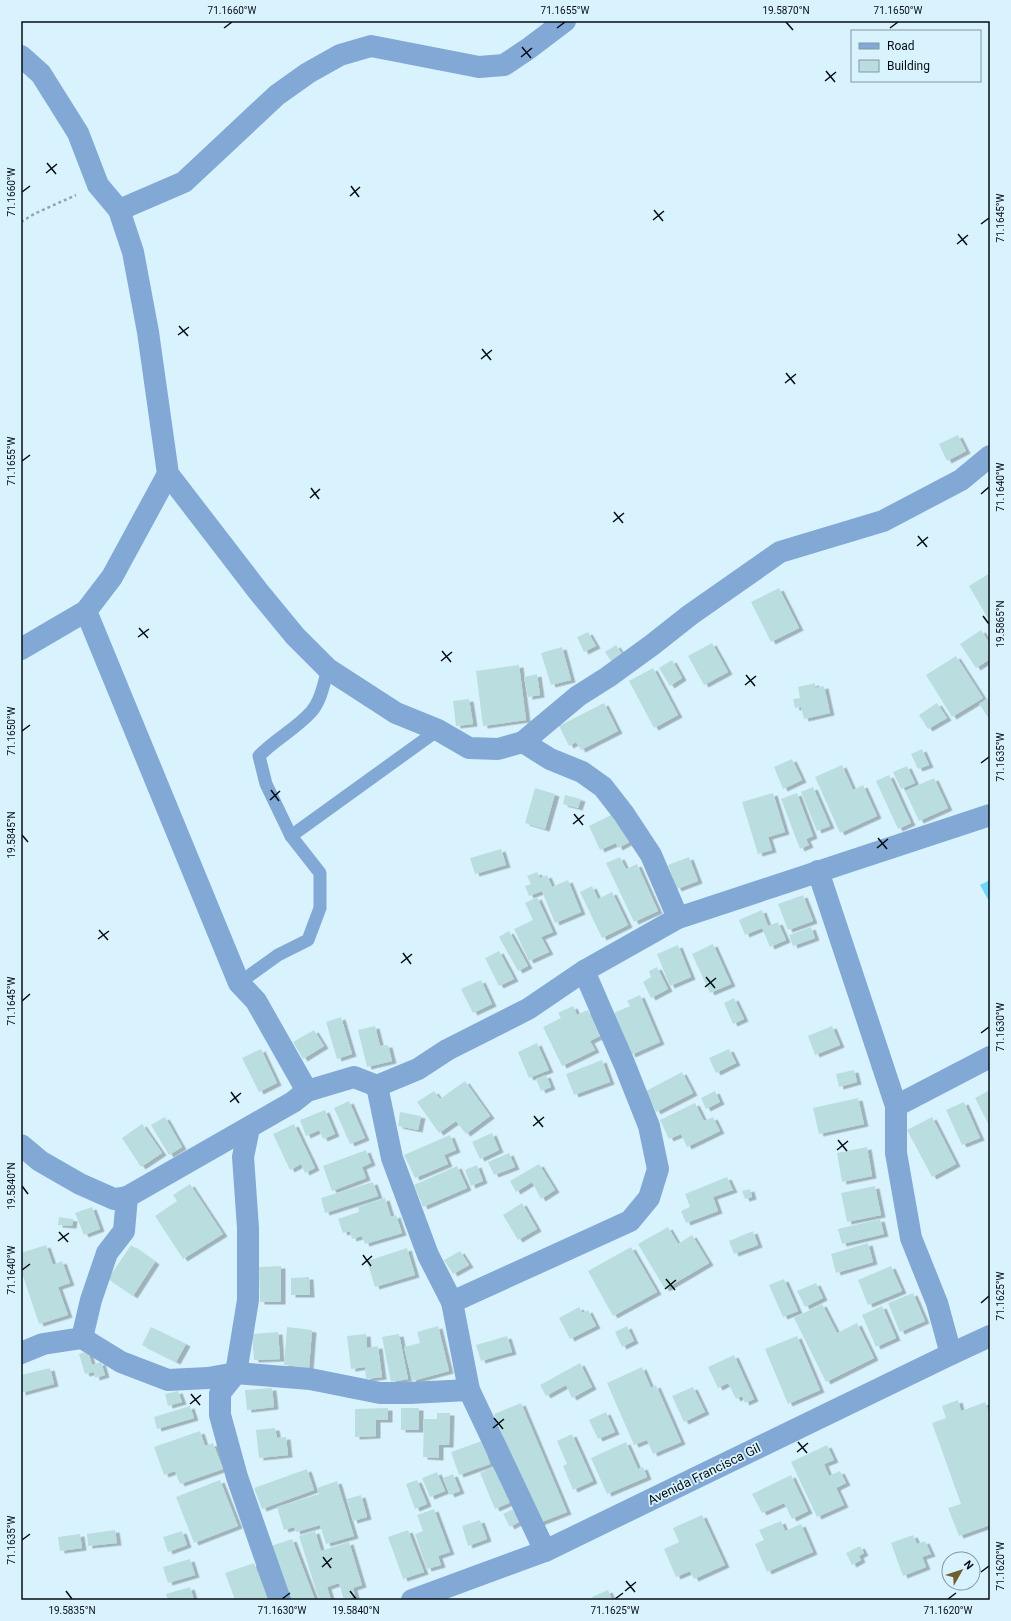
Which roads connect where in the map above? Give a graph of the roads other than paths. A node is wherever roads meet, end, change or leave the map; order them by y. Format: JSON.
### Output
{"nodes":[{"id":1,"x":565,"y":21,"type":"edge"},
{"id":2,"x":21,"y":56,"type":"edge"},
{"id":3,"x":119,"y":210,"type":"junction"},
{"id":4,"x":990,"y":456,"type":"edge"},
{"id":5,"x":168,"y":474,"type":"junction"},
{"id":6,"x":86,"y":611,"type":"junction"},
{"id":7,"x":21,"y":649,"type":"edge"},
{"id":8,"x":328,"y":669,"type":"junction"},
{"id":9,"x":438,"y":730,"type":"junction"},
{"id":10,"x":523,"y":742,"type":"junction"},
{"id":11,"x":990,"y":814,"type":"edge"},
{"id":12,"x":291,"y":836,"type":"junction"},
{"id":13,"x":818,"y":872,"type":"junction"},
{"id":14,"x":678,"y":918,"type":"junction"},
{"id":15,"x":584,"y":971,"type":"junction"},
{"id":16,"x":239,"y":983,"type":"junction"},
{"id":17,"x":990,"y":1057,"type":"edge"},
{"id":18,"x":378,"y":1086,"type":"junction"},
{"id":19,"x":307,"y":1091,"type":"junction"},
{"id":20,"x":896,"y":1106,"type":"junction"},
{"id":21,"x":249,"y":1128,"type":"junction"},
{"id":22,"x":21,"y":1145,"type":"edge"},
{"id":23,"x":127,"y":1197,"type":"junction"},
{"id":24,"x":452,"y":1302,"type":"junction"},
{"id":25,"x":990,"y":1336,"type":"edge"},
{"id":26,"x":82,"y":1338,"type":"junction"},
{"id":27,"x":21,"y":1353,"type":"edge"},
{"id":28,"x":951,"y":1354,"type":"junction"},
{"id":29,"x":236,"y":1373,"type":"junction"},
{"id":30,"x":469,"y":1390,"type":"junction"},
{"id":31,"x":545,"y":1551,"type":"junction"},
{"id":32,"x":280,"y":1600,"type":"edge"},
{"id":33,"x":412,"y":1600,"type":"edge"}],
"edges":[{"from":1,"to":3,"type":"street"},
{"from":2,"to":3,"type":"street"},
{"from":3,"to":5,"type":"street"},
{"from":4,"to":10,"type":"street"},
{"from":5,"to":6,"type":"street"},
{"from":5,"to":8,"type":"street"},
{"from":6,"to":7,"type":"street"},
{"from":6,"to":16,"type":"street"},
{"from":8,"to":9,"type":"street"},
{"from":8,"to":12,"type":"lane"},
{"from":9,"to":10,"type":"street"},
{"from":9,"to":12,"type":"lane"},
{"from":10,"to":14,"type":"street"},
{"from":11,"to":13,"type":"street"},
{"from":12,"to":16,"type":"lane"},
{"from":13,"to":14,"type":"street"},
{"from":13,"to":20,"type":"street"},
{"from":14,"to":15,"type":"street"},
{"from":15,"to":18,"type":"street"},
{"from":15,"to":24,"type":"street"},
{"from":16,"to":19,"type":"street"},
{"from":17,"to":20,"type":"street"},
{"from":18,"to":19,"type":"street"},
{"from":18,"to":24,"type":"street"},
{"from":19,"to":21,"type":"street"},
{"from":20,"to":28,"type":"street"},
{"from":21,"to":23,"type":"street"},
{"from":21,"to":29,"type":"street"},
{"from":22,"to":23,"type":"street"},
{"from":23,"to":26,"type":"street"},
{"from":24,"to":30,"type":"street"},
{"from":25,"to":28,"type":"street","name":"Avenida Francisca Gil"},
{"from":26,"to":27,"type":"street"},
{"from":26,"to":29,"type":"street"},
{"from":28,"to":31,"type":"street","name":"Avenida Francisca Gil"},
{"from":29,"to":30,"type":"street"},
{"from":29,"to":32,"type":"street"},
{"from":30,"to":31,"type":"street"},
{"from":31,"to":33,"type":"street","name":"Avenida Francisca Gil"}]}
